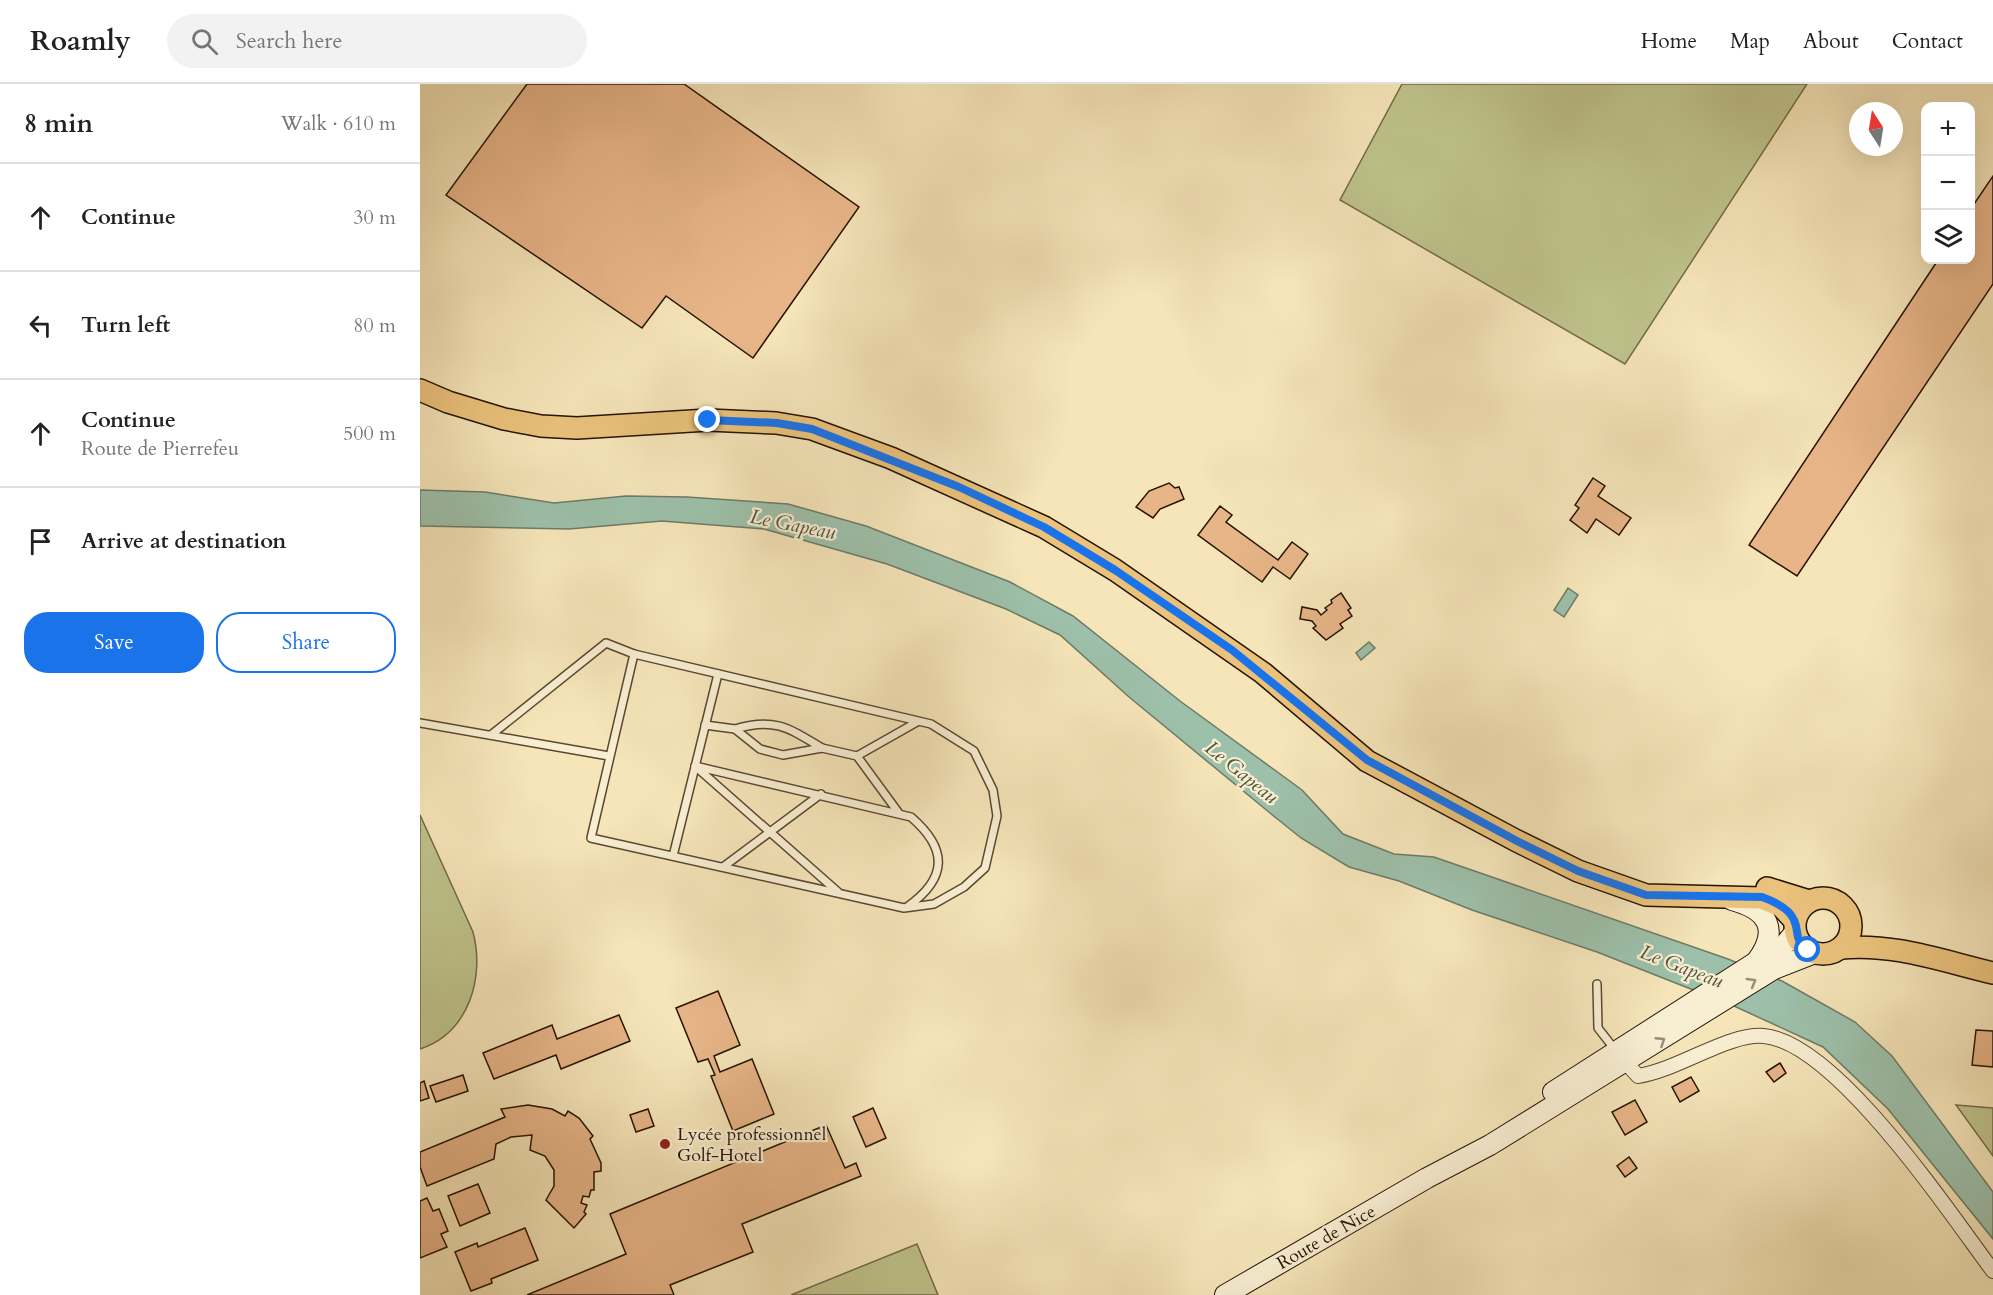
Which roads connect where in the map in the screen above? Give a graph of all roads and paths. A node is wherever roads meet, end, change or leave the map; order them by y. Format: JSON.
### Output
{"nodes":[{"id":1,"x":420,"y":390,"type":"edge"},
{"id":2,"x":634,"y":654,"type":"junction"},
{"id":3,"x":718,"y":674,"type":"junction"},
{"id":4,"x":917,"y":722,"type":"junction"},
{"id":5,"x":420,"y":723,"type":"edge"},
{"id":6,"x":705,"y":725,"type":"junction"},
{"id":7,"x":735,"y":729,"type":"junction"},
{"id":8,"x":491,"y":735,"type":"junction"},
{"id":9,"x":822,"y":748,"type":"junction"},
{"id":10,"x":609,"y":756,"type":"junction"},
{"id":11,"x":857,"y":756,"type":"junction"},
{"id":12,"x":695,"y":766,"type":"junction"},
{"id":13,"x":821,"y":794,"type":"junction"},
{"id":14,"x":898,"y":812,"type":"junction"},
{"id":15,"x":771,"y":832,"type":"junction"},
{"id":16,"x":673,"y":856,"type":"junction"},
{"id":17,"x":723,"y":867,"type":"junction"},
{"id":18,"x":1605,"y":881,"type":"junction"},
{"id":19,"x":840,"y":894,"type":"junction"},
{"id":20,"x":1727,"y":898,"type":"junction"},
{"id":21,"x":1809,"y":902,"type":"junction"},
{"id":22,"x":904,"y":908,"type":"junction"},
{"id":23,"x":1851,"y":920,"type":"junction"},
{"id":24,"x":1795,"y":927,"type":"junction"},
{"id":25,"x":1841,"y":948,"type":"junction"},
{"id":26,"x":1900,"y":949,"type":"junction"},
{"id":27,"x":1815,"y":953,"type":"junction"},
{"id":28,"x":1756,"y":962,"type":"junction"},
{"id":29,"x":1993,"y":973,"type":"edge"},
{"id":30,"x":1597,"y":984,"type":"dead end"},
{"id":31,"x":1690,"y":1012,"type":"junction"},
{"id":32,"x":1621,"y":1056,"type":"junction"},
{"id":33,"x":1993,"y":1271,"type":"edge"},
{"id":34,"x":1225,"y":1295,"type":"edge"}],
"edges":[{"from":1,"to":18,"type":"main road"},
{"from":2,"to":3,"type":"lane"},
{"from":2,"to":8,"type":"lane"},
{"from":2,"to":10,"type":"lane"},
{"from":3,"to":4,"type":"lane"},
{"from":3,"to":6,"type":"lane"},
{"from":4,"to":11,"type":"lane"},
{"from":4,"to":22,"type":"lane"},
{"from":5,"to":8,"type":"lane"},
{"from":6,"to":7,"type":"lane"},
{"from":6,"to":12,"type":"lane"},
{"from":7,"to":9,"type":"lane"},
{"from":7,"to":9,"type":"lane"},
{"from":8,"to":10,"type":"lane"},
{"from":9,"to":11,"type":"lane"},
{"from":10,"to":16,"type":"lane"},
{"from":11,"to":14,"type":"lane"},
{"from":12,"to":13,"type":"lane"},
{"from":12,"to":15,"type":"lane"},
{"from":12,"to":16,"type":"lane"},
{"from":13,"to":14,"type":"lane"},
{"from":13,"to":15,"type":"lane"},
{"from":14,"to":22,"type":"lane"},
{"from":15,"to":17,"type":"lane"},
{"from":15,"to":19,"type":"lane"},
{"from":16,"to":17,"type":"lane"},
{"from":17,"to":19,"type":"lane"},
{"from":18,"to":20,"type":"main road"},
{"from":18,"to":21,"type":"main road"},
{"from":19,"to":22,"type":"lane"},
{"from":20,"to":24,"type":"main road"},
{"from":20,"to":28,"type":"main road"},
{"from":21,"to":23,"type":"main road"},
{"from":21,"to":24,"type":"main road"},
{"from":23,"to":25,"type":"main road"},
{"from":23,"to":26,"type":"main road"},
{"from":24,"to":27,"type":"main road"},
{"from":24,"to":28,"type":"main road"},
{"from":25,"to":26,"type":"main road"},
{"from":25,"to":27,"type":"main road"},
{"from":26,"to":29,"type":"main road"},
{"from":31,"to":27,"type":"main road","one_way":true},
{"from":28,"to":31,"type":"main road"},
{"from":30,"to":32,"type":"lane"},
{"from":31,"to":32,"type":"main road","name":"Route de Nice"},
{"from":32,"to":33,"type":"street"},
{"from":32,"to":34,"type":"main road","name":"Route de Nice"}]}
